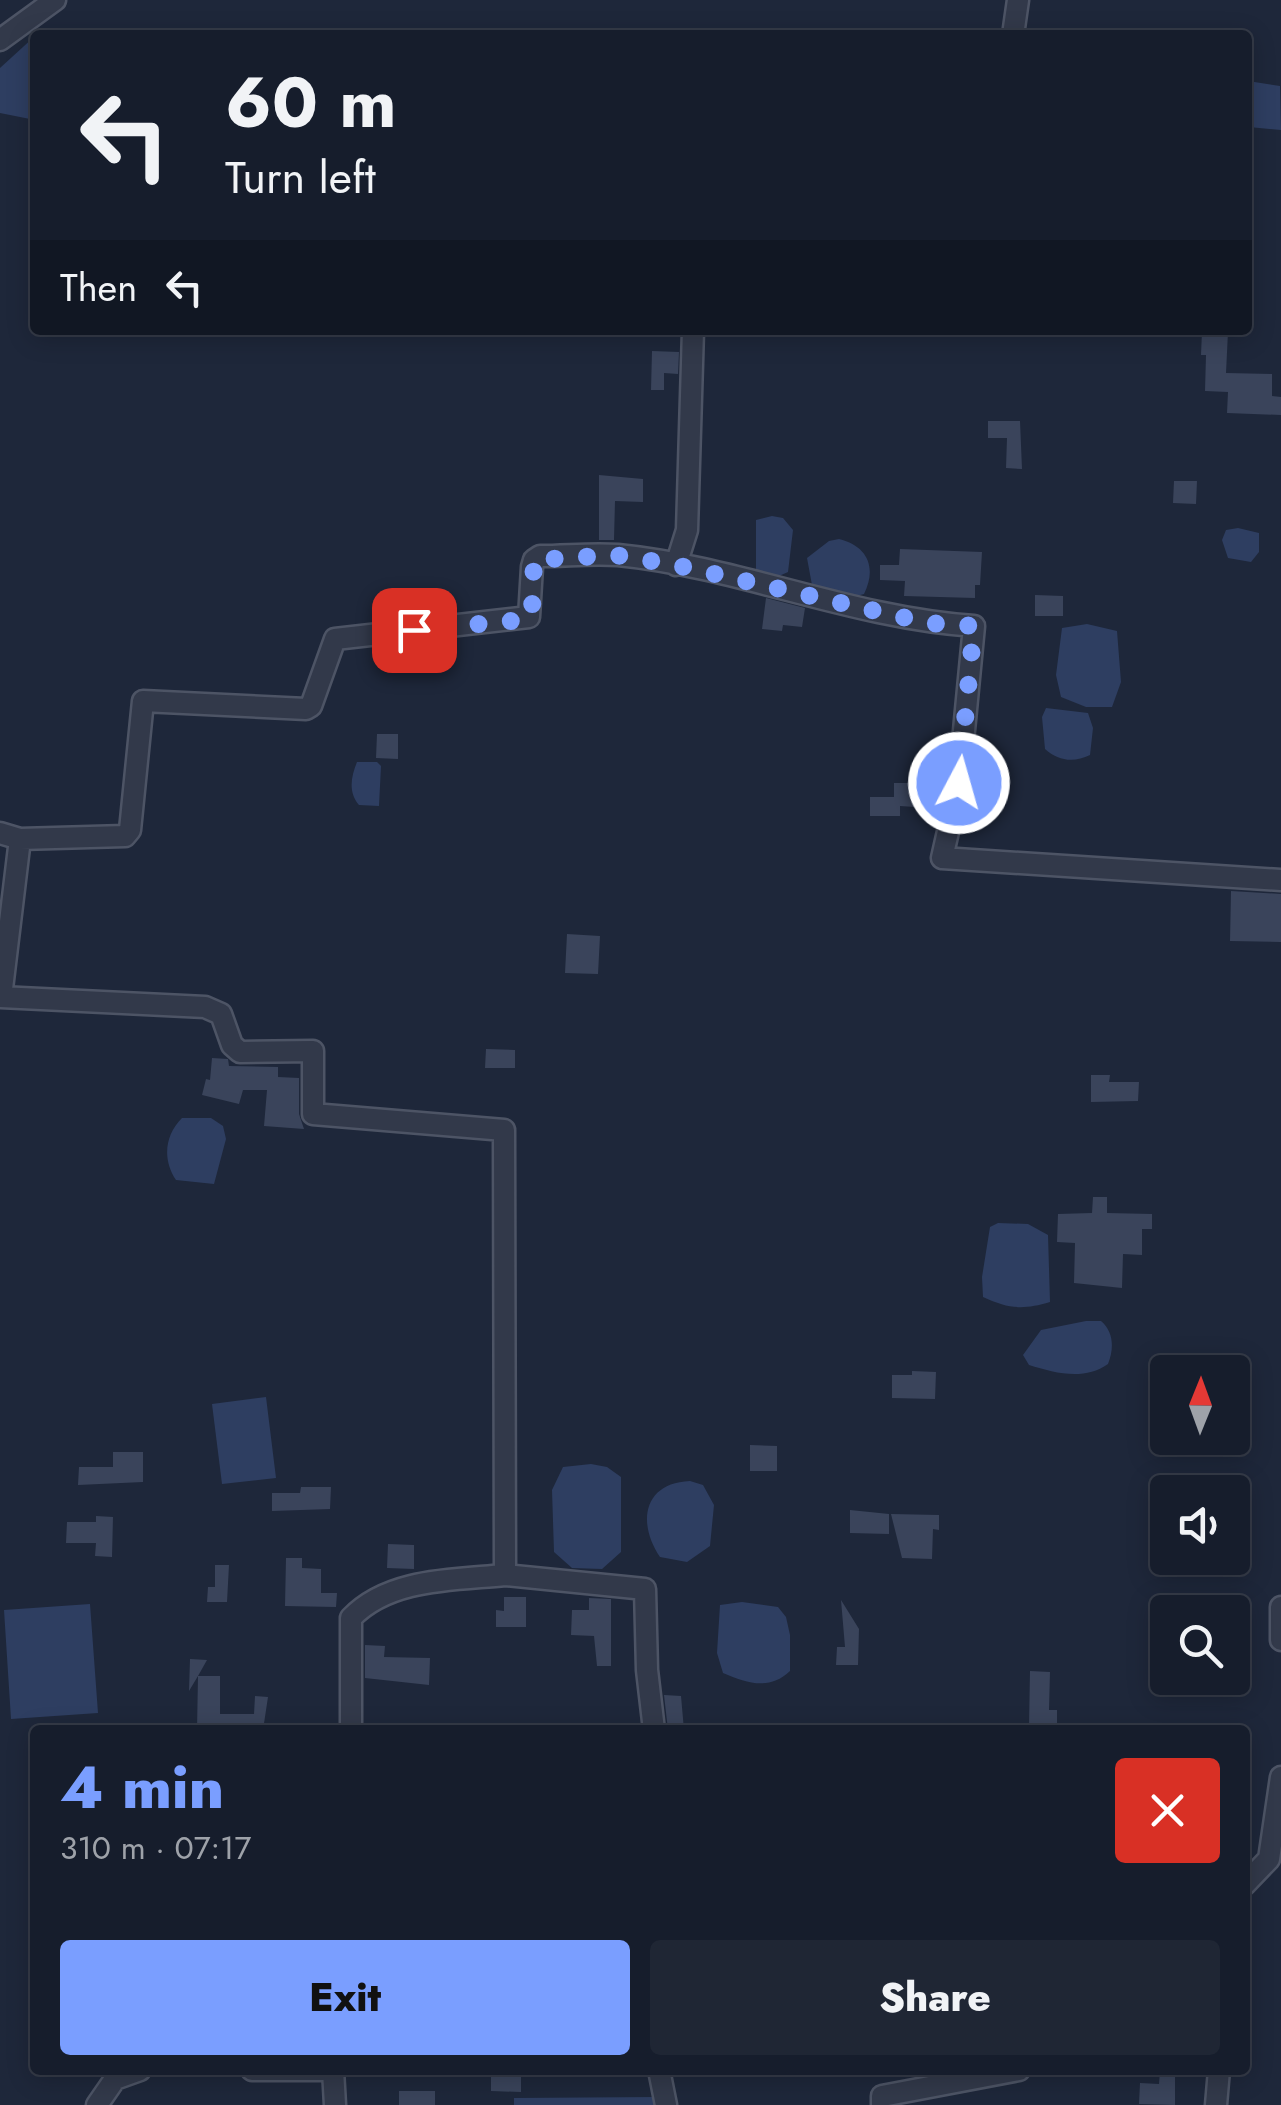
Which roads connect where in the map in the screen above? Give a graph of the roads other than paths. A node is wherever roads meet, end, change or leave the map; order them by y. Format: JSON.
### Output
{"nodes":[{"id":1,"x":55,"y":0,"type":"edge"},
{"id":2,"x":1018,"y":0,"type":"edge"},
{"id":3,"x":1014,"y":30,"type":"edge"},
{"id":4,"x":0,"y":40,"type":"edge"},
{"id":5,"x":693,"y":335,"type":"edge"},
{"id":6,"x":676,"y":565,"type":"junction"},
{"id":7,"x":10,"y":836,"type":"edge"},
{"id":8,"x":1281,"y":880,"type":"edge"},
{"id":9,"x":1,"y":997,"type":"edge"},
{"id":10,"x":505,"y":1576,"type":"junction"},
{"id":11,"x":1281,"y":1607,"type":"edge"},
{"id":12,"x":1281,"y":1640,"type":"edge"},
{"id":13,"x":351,"y":1725,"type":"edge"},
{"id":14,"x":653,"y":1725,"type":"edge"},
{"id":15,"x":1281,"y":1777,"type":"edge"},
{"id":16,"x":1250,"y":1879,"type":"edge"},
{"id":17,"x":126,"y":2075,"type":"edge"},
{"id":18,"x":334,"y":2075,"type":"edge"},
{"id":19,"x":662,"y":2075,"type":"edge"},
{"id":20,"x":993,"y":2075,"type":"edge"},
{"id":21,"x":1219,"y":2075,"type":"edge"},
{"id":22,"x":97,"y":2105,"type":"edge"},
{"id":23,"x":335,"y":2105,"type":"edge"},
{"id":24,"x":666,"y":2105,"type":"edge"},
{"id":25,"x":882,"y":2105,"type":"edge"},
{"id":26,"x":1216,"y":2105,"type":"edge"}],
"edges":[{"from":1,"to":4,"type":"street"},
{"from":2,"to":3,"type":"street"},
{"from":5,"to":6,"type":"street"},
{"from":6,"to":7,"type":"street"},
{"from":6,"to":8,"type":"street"},
{"from":7,"to":9,"type":"street"},
{"from":9,"to":10,"type":"street"},
{"from":10,"to":13,"type":"street"},
{"from":10,"to":14,"type":"street"},
{"from":11,"to":12,"type":"street"},
{"from":15,"to":16,"type":"street"},
{"from":17,"to":22,"type":"street"},
{"from":18,"to":23,"type":"street"},
{"from":19,"to":24,"type":"street"},
{"from":20,"to":25,"type":"street"},
{"from":21,"to":26,"type":"street"}]}
